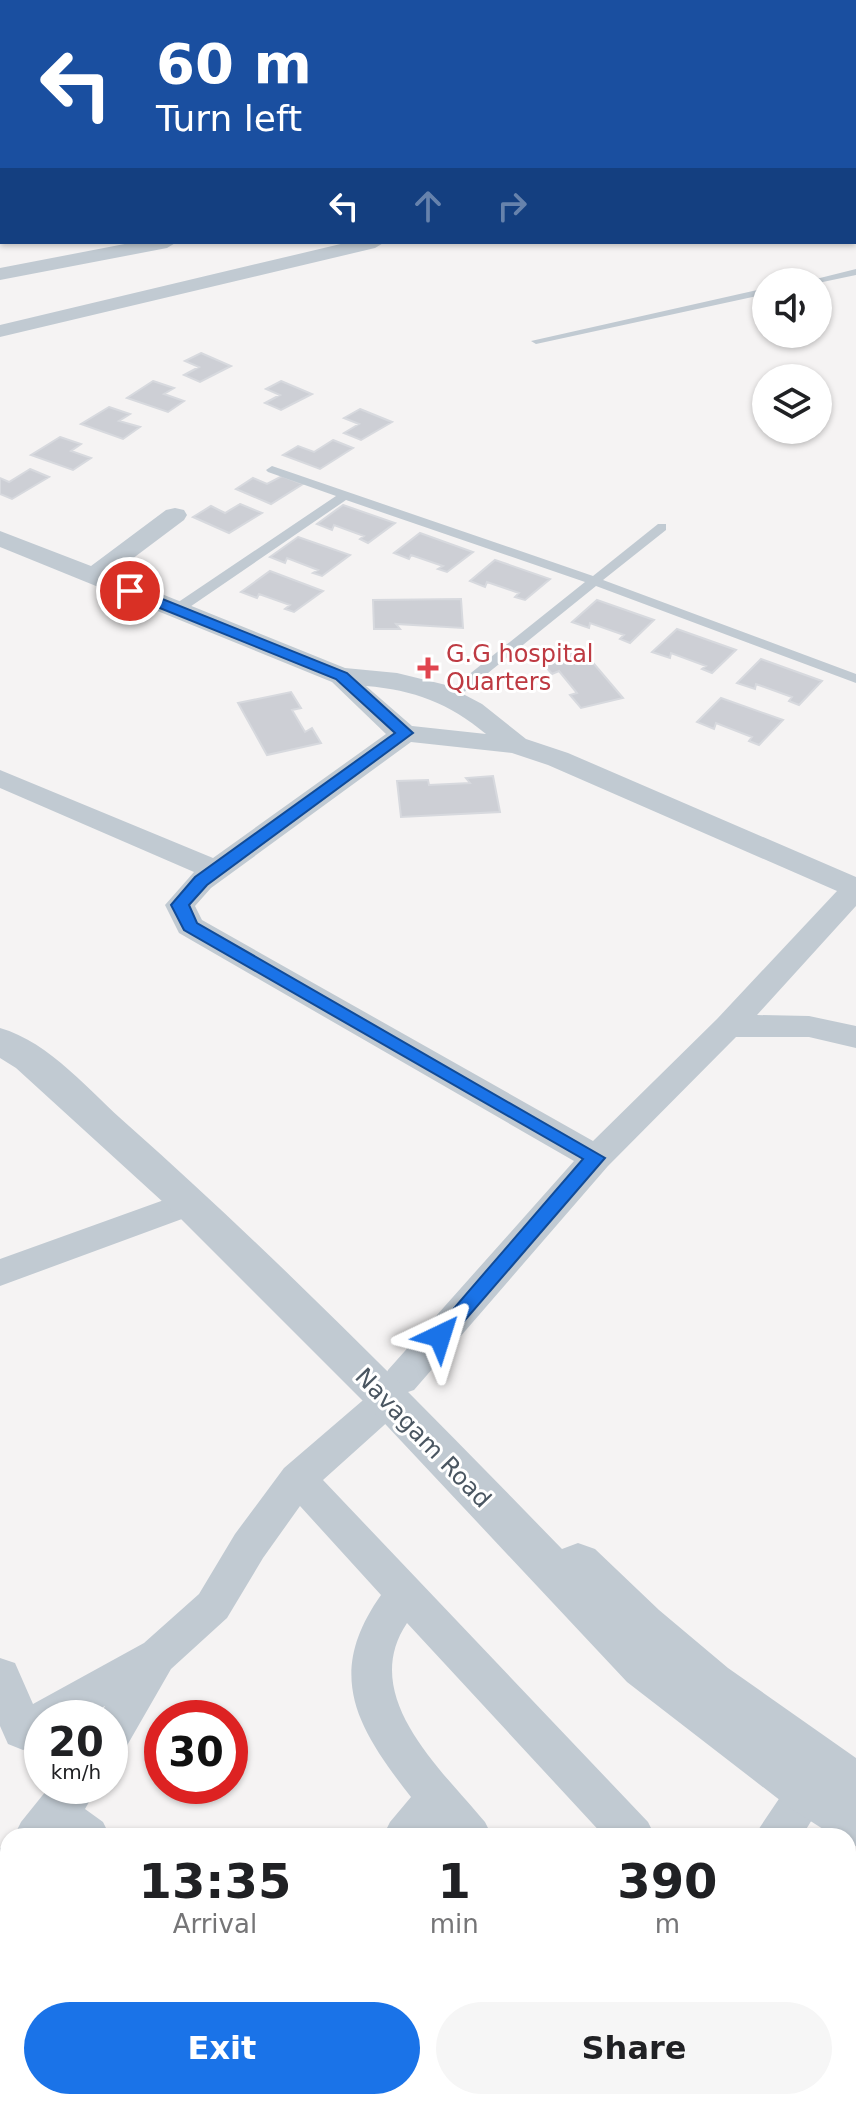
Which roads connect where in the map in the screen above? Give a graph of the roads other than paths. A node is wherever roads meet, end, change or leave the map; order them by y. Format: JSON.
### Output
{"nodes":[{"id":1,"x":143,"y":244,"type":"edge"},
{"id":2,"x":367,"y":244,"type":"edge"},
{"id":3,"x":83,"y":249,"type":"edge"},
{"id":4,"x":856,"y":272,"type":"edge"},
{"id":5,"x":0,"y":274,"type":"edge"},
{"id":6,"x":832,"y":277,"type":"edge"},
{"id":7,"x":752,"y":294,"type":"edge"},
{"id":8,"x":0,"y":331,"type":"edge"},
{"id":9,"x":536,"y":341,"type":"dead end"},
{"id":10,"x":272,"y":470,"type":"dead end"},
{"id":11,"x":345,"y":495,"type":"junction"},
{"id":12,"x":175,"y":515,"type":"dead end"},
{"id":13,"x":662,"y":527,"type":"dead end"},
{"id":14,"x":0,"y":538,"type":"edge"},
{"id":15,"x":94,"y":576,"type":"junction"},
{"id":16,"x":594,"y":581,"type":"junction"},
{"id":17,"x":176,"y":610,"type":"junction"},
{"id":18,"x":341,"y":676,"type":"junction"},
{"id":19,"x":856,"y":679,"type":"edge"},
{"id":20,"x":452,"y":695,"type":"junction"},
{"id":21,"x":405,"y":733,"type":"junction"},
{"id":22,"x":516,"y":745,"type":"junction"},
{"id":23,"x":0,"y":778,"type":"edge"},
{"id":24,"x":216,"y":870,"type":"junction"},
{"id":25,"x":856,"y":888,"type":"edge"},
{"id":26,"x":0,"y":1015,"type":"edge"},
{"id":27,"x":728,"y":1027,"type":"junction"},
{"id":28,"x":856,"y":1037,"type":"edge"},
{"id":29,"x":0,"y":1041,"type":"edge"},
{"id":30,"x":596,"y":1158,"type":"junction"},
{"id":31,"x":189,"y":1203,"type":"junction"},
{"id":32,"x":0,"y":1273,"type":"edge"},
{"id":33,"x":395,"y":1390,"type":"junction"},
{"id":34,"x":298,"y":1479,"type":"junction"},
{"id":35,"x":405,"y":1593,"type":"junction"},
{"id":36,"x":158,"y":1656,"type":"junction"},
{"id":37,"x":0,"y":1676,"type":"edge"},
{"id":38,"x":79,"y":1700,"type":"edge"},
{"id":39,"x":128,"y":1706,"type":"edge"},
{"id":40,"x":24,"y":1721,"type":"edge"},
{"id":41,"x":856,"y":1786,"type":"edge"},
{"id":42,"x":808,"y":1792,"type":"junction"},
{"id":43,"x":438,"y":1796,"type":"junction"},
{"id":44,"x":856,"y":1822,"type":"edge"},
{"id":45,"x":412,"y":1828,"type":"edge"},
{"id":46,"x":464,"y":1828,"type":"edge"},
{"id":47,"x":625,"y":1828,"type":"edge"},
{"id":48,"x":782,"y":1828,"type":"edge"}],
"edges":[{"from":1,"to":3,"type":"street"},
{"from":2,"to":8,"type":"street"},
{"from":3,"to":5,"type":"street"},
{"from":4,"to":6,"type":"lane"},
{"from":7,"to":9,"type":"lane"},
{"from":10,"to":11,"type":"lane"},
{"from":11,"to":16,"type":"lane"},
{"from":11,"to":17,"type":"lane"},
{"from":12,"to":15,"type":"street"},
{"from":13,"to":16,"type":"lane"},
{"from":14,"to":15,"type":"street"},
{"from":15,"to":17,"type":"street"},
{"from":16,"to":19,"type":"lane"},
{"from":16,"to":20,"type":"lane"},
{"from":17,"to":18,"type":"street"},
{"from":18,"to":20,"type":"street"},
{"from":18,"to":21,"type":"street"},
{"from":20,"to":22,"type":"street"},
{"from":21,"to":22,"type":"street"},
{"from":21,"to":24,"type":"street"},
{"from":22,"to":25,"type":"street"},
{"from":23,"to":24,"type":"street"},
{"from":24,"to":30,"type":"street"},
{"from":25,"to":27,"type":"street"},
{"from":26,"to":33,"type":"street","name":"Navagam Road"},
{"from":27,"to":28,"type":"street"},
{"from":27,"to":30,"type":"street"},
{"from":29,"to":31,"type":"street","name":"Navagam Road"},
{"from":30,"to":33,"type":"street"},
{"from":31,"to":32,"type":"street"},
{"from":31,"to":33,"type":"street","name":"Navagam Road"},
{"from":33,"to":34,"type":"street"},
{"from":33,"to":41,"type":"street","name":"Navagam Road"},
{"from":33,"to":42,"type":"street","name":"Navagam Road"},
{"from":34,"to":35,"type":"street"},
{"from":34,"to":36,"type":"street"},
{"from":35,"to":43,"type":"street"},
{"from":35,"to":47,"type":"street"},
{"from":36,"to":38,"type":"street"},
{"from":36,"to":39,"type":"street"},
{"from":37,"to":40,"type":"street"},
{"from":42,"to":44,"type":"street","name":"Navagam Road"},
{"from":42,"to":48,"type":"street"},
{"from":43,"to":45,"type":"street"},
{"from":43,"to":46,"type":"street"}]}
